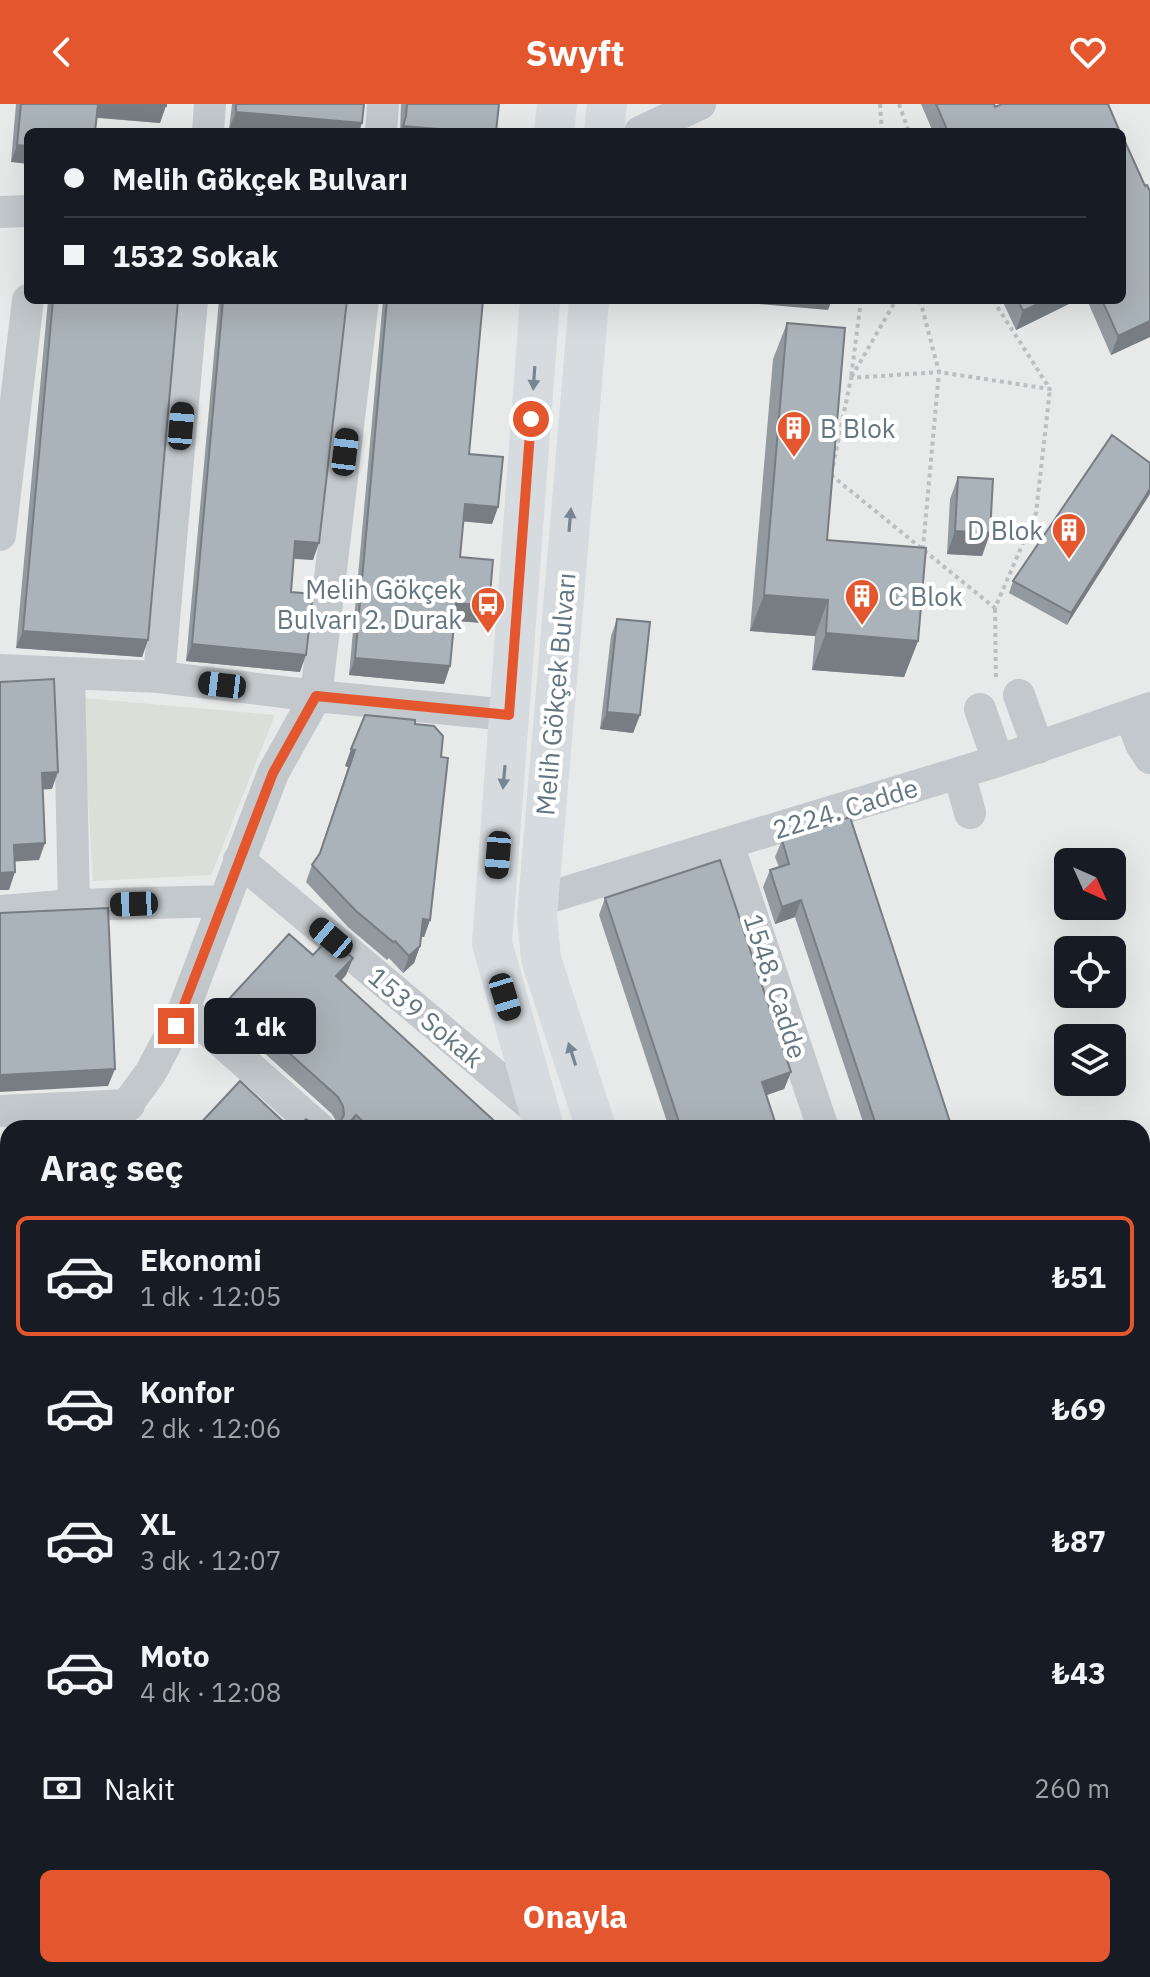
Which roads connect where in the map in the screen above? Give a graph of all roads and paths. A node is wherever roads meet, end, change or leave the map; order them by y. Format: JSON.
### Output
{"nodes":[{"id":1,"x":210,"y":104,"type":"edge"},
{"id":2,"x":383,"y":104,"type":"edge"},
{"id":3,"x":557,"y":104,"type":"edge"},
{"id":4,"x":607,"y":104,"type":"edge"},
{"id":5,"x":700,"y":104,"type":"edge"},
{"id":6,"x":880,"y":104,"type":"edge"},
{"id":7,"x":899,"y":104,"type":"edge"},
{"id":8,"x":208,"y":128,"type":"edge"},
{"id":9,"x":381,"y":128,"type":"edge"},
{"id":10,"x":554,"y":128,"type":"edge"},
{"id":11,"x":604,"y":128,"type":"edge"},
{"id":12,"x":649,"y":128,"type":"edge"},
{"id":13,"x":882,"y":128,"type":"edge"},
{"id":14,"x":908,"y":128,"type":"edge"},
{"id":15,"x":24,"y":211,"type":"edge"},
{"id":16,"x":0,"y":212,"type":"edge"},
{"id":17,"x":28,"y":304,"type":"edge"},
{"id":18,"x":192,"y":304,"type":"edge"},
{"id":19,"x":363,"y":304,"type":"edge"},
{"id":20,"x":540,"y":304,"type":"edge"},
{"id":21,"x":589,"y":304,"type":"edge"},
{"id":22,"x":860,"y":304,"type":"edge"},
{"id":23,"x":894,"y":304,"type":"edge"},
{"id":24,"x":921,"y":304,"type":"edge"},
{"id":25,"x":996,"y":304,"type":"edge"},
{"id":26,"x":939,"y":372,"type":"junction"},
{"id":27,"x":851,"y":378,"type":"junction"},
{"id":28,"x":1050,"y":389,"type":"junction"},
{"id":29,"x":0,"y":535,"type":"edge"},
{"id":30,"x":923,"y":548,"type":"junction"},
{"id":31,"x":0,"y":670,"type":"edge"},
{"id":32,"x":69,"y":674,"type":"junction"},
{"id":33,"x":159,"y":677,"type":"junction"},
{"id":34,"x":1019,"y":695,"type":"dead end"},
{"id":35,"x":316,"y":696,"type":"junction"},
{"id":36,"x":980,"y":709,"type":"dead end"},
{"id":37,"x":1140,"y":712,"type":"edge"},
{"id":38,"x":509,"y":715,"type":"junction"},
{"id":39,"x":1038,"y":748,"type":"junction"},
{"id":40,"x":1150,"y":758,"type":"edge"},
{"id":41,"x":998,"y":761,"type":"junction"},
{"id":42,"x":959,"y":773,"type":"junction"},
{"id":43,"x":970,"y":813,"type":"dead end"},
{"id":44,"x":728,"y":844,"type":"junction"},
{"id":45,"x":239,"y":860,"type":"junction"},
{"id":46,"x":224,"y":901,"type":"junction"},
{"id":47,"x":537,"y":901,"type":"junction"},
{"id":48,"x":74,"y":905,"type":"junction"},
{"id":49,"x":0,"y":911,"type":"edge"},
{"id":50,"x":184,"y":1009,"type":"junction"},
{"id":51,"x":0,"y":1111,"type":"edge"},
{"id":52,"x":120,"y":1116,"type":"edge"},
{"id":53,"x":310,"y":1120,"type":"edge"},
{"id":54,"x":542,"y":1120,"type":"edge"},
{"id":55,"x":593,"y":1120,"type":"edge"},
{"id":56,"x":820,"y":1120,"type":"edge"}],
"edges":[{"from":1,"to":8,"type":"street"},
{"from":2,"to":9,"type":"street"},
{"from":3,"to":10,"type":"main road"},
{"from":4,"to":11,"type":"main road"},
{"from":5,"to":12,"type":"street"},
{"from":6,"to":13,"type":"path"},
{"from":7,"to":14,"type":"path"},
{"from":15,"to":16,"type":"street"},
{"from":17,"to":29,"type":"street"},
{"from":18,"to":33,"type":"street"},
{"from":19,"to":35,"type":"street"},
{"from":20,"to":38,"type":"main road","name":"Melih Gökçek Bulvarı","one_way":true},
{"from":47,"to":21,"type":"main road","name":"Melih Gökçek Bulvarı","one_way":true},
{"from":22,"to":27,"type":"path"},
{"from":23,"to":27,"type":"path"},
{"from":24,"to":26,"type":"path"},
{"from":25,"to":28,"type":"path"},
{"from":26,"to":27,"type":"path"},
{"from":26,"to":28,"type":"path"},
{"from":26,"to":30,"type":"path"},
{"from":27,"to":30,"type":"path"},
{"from":28,"to":30,"type":"path"},
{"from":31,"to":32,"type":"street"},
{"from":32,"to":33,"type":"street"},
{"from":32,"to":48,"type":"street"},
{"from":33,"to":35,"type":"street"},
{"from":34,"to":39,"type":"street"},
{"from":35,"to":38,"type":"street"},
{"from":35,"to":45,"type":"street"},
{"from":36,"to":41,"type":"street"},
{"from":37,"to":39,"type":"street","name":"2224. Cadde"},
{"from":37,"to":40,"type":"street"},
{"from":38,"to":54,"type":"main road","name":"Melih Gökçek Bulvarı","one_way":true},
{"from":39,"to":41,"type":"street","name":"2224. Cadde"},
{"from":41,"to":42,"type":"street","name":"2224. Cadde"},
{"from":42,"to":43,"type":"street"},
{"from":42,"to":44,"type":"street","name":"2224. Cadde"},
{"from":44,"to":47,"type":"street","name":"2224. Cadde"},
{"from":44,"to":56,"type":"street","name":"1548. Cadde"},
{"from":45,"to":46,"type":"street"},
{"from":45,"to":54,"type":"street","name":"1539 Sokak"},
{"from":46,"to":48,"type":"street"},
{"from":46,"to":50,"type":"street"},
{"from":55,"to":47,"type":"main road","name":"Melih Gökçek Bulvarı","one_way":true},
{"from":48,"to":49,"type":"street"},
{"from":50,"to":52,"type":"street"},
{"from":50,"to":53,"type":"street"},
{"from":51,"to":52,"type":"street"}]}
